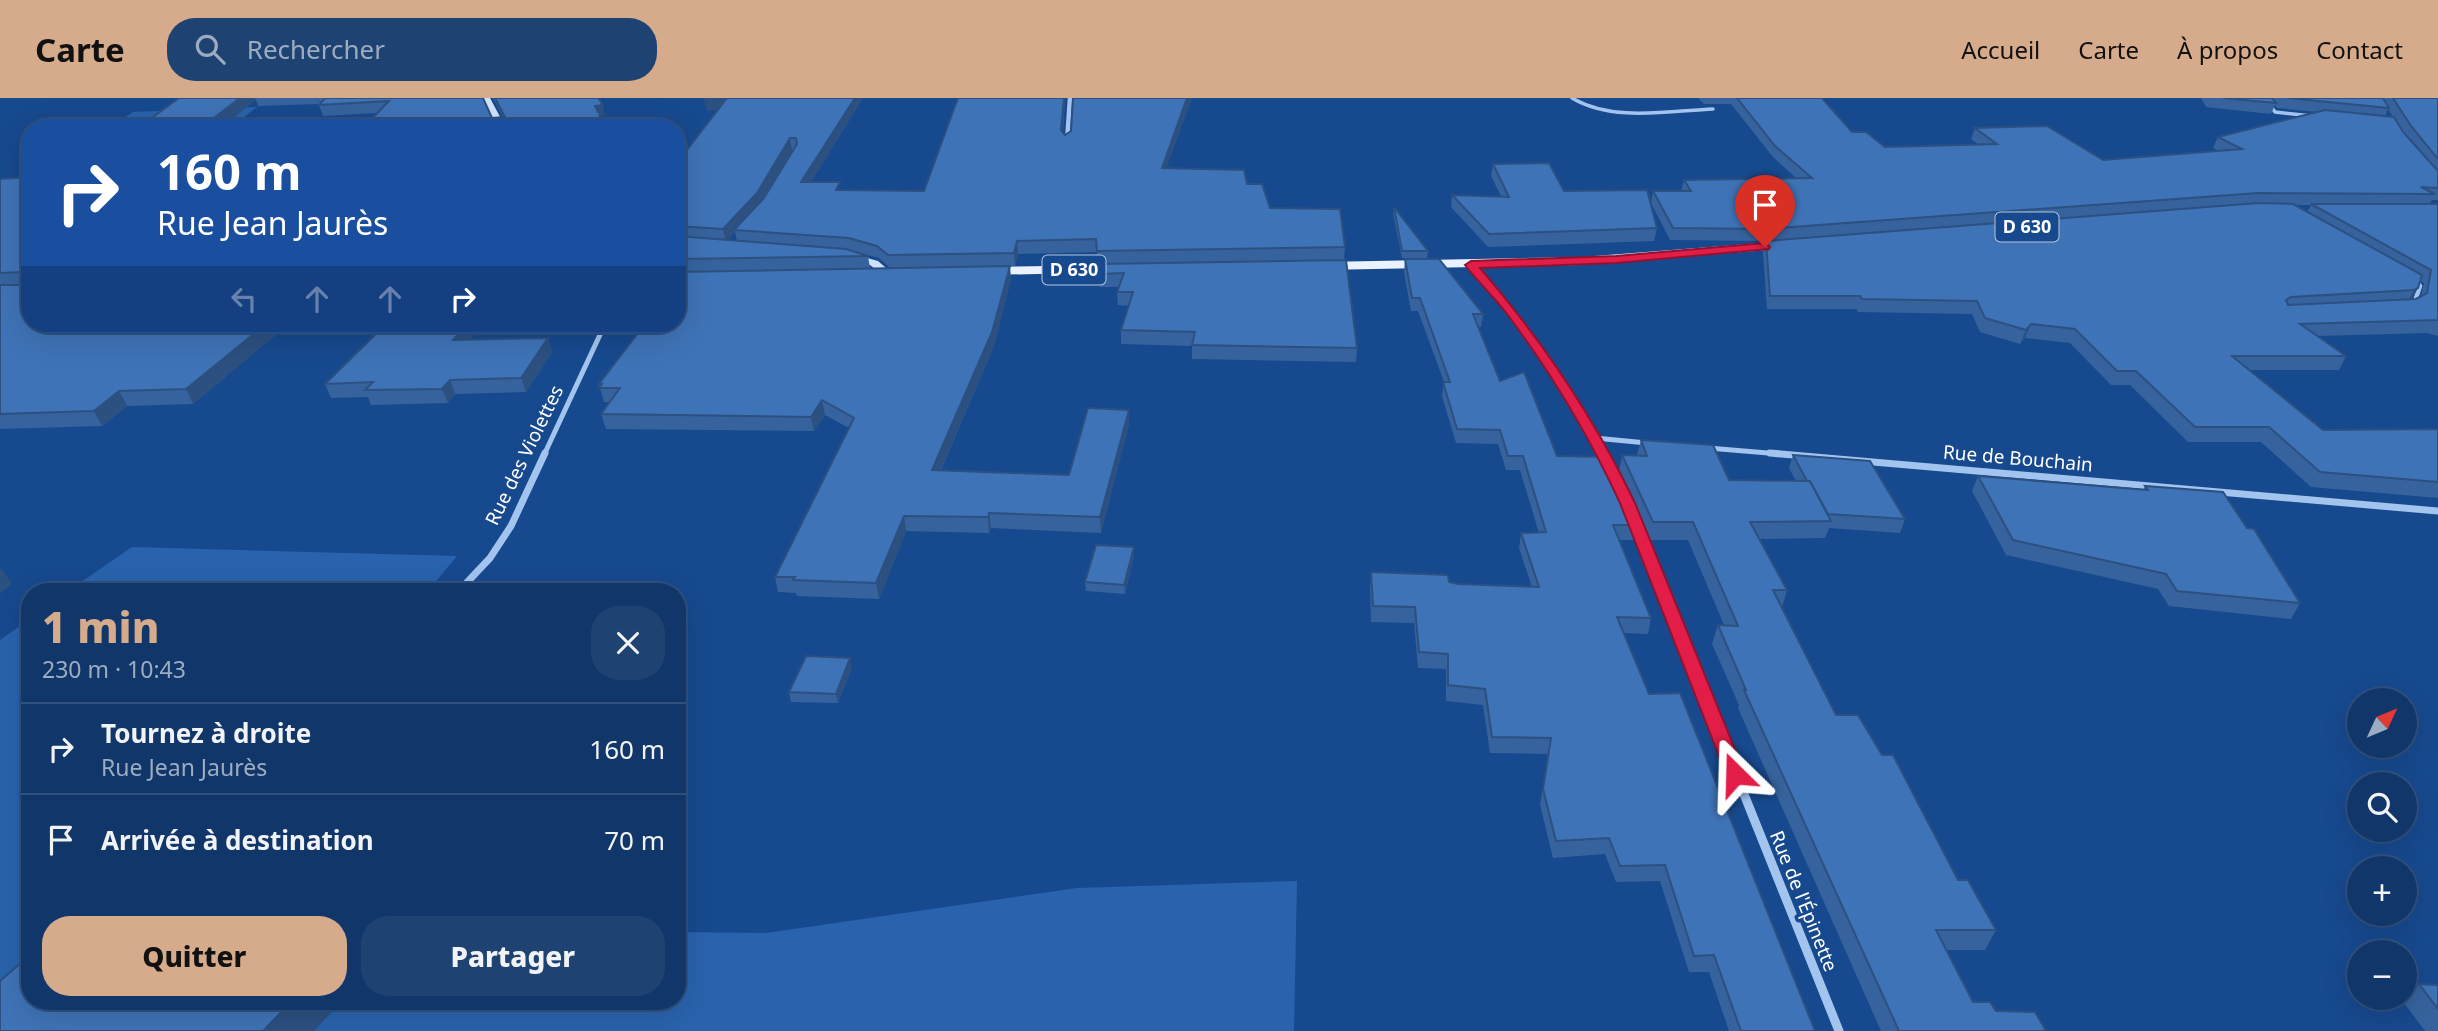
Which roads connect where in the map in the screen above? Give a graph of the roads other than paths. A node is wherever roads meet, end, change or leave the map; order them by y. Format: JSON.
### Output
{"nodes":[{"id":1,"x":488,"y":98,"type":"edge"},
{"id":2,"x":1070,"y":98,"type":"edge"},
{"id":3,"x":1572,"y":98,"type":"edge"},
{"id":4,"x":2265,"y":98,"type":"edge"},
{"id":5,"x":1713,"y":109,"type":"dead end"},
{"id":6,"x":2314,"y":116,"type":"edge"},
{"id":7,"x":498,"y":119,"type":"edge"},
{"id":8,"x":1067,"y":142,"type":"edge"},
{"id":9,"x":1808,"y":244,"type":"edge"},
{"id":10,"x":839,"y":255,"type":"edge"},
{"id":11,"x":1471,"y":265,"type":"junction"},
{"id":12,"x":1313,"y":266,"type":"edge"},
{"id":13,"x":1134,"y":269,"type":"edge"},
{"id":14,"x":975,"y":272,"type":"edge"},
{"id":15,"x":894,"y":273,"type":"joint"},
{"id":16,"x":862,"y":274,"type":"edge"},
{"id":17,"x":2415,"y":281,"type":"edge"},
{"id":18,"x":2408,"y":308,"type":"edge"},
{"id":19,"x":601,"y":333,"type":"edge"},
{"id":20,"x":1595,"y":438,"type":"junction"},
{"id":21,"x":1653,"y":443,"type":"edge"},
{"id":22,"x":1704,"y":447,"type":"edge"},
{"id":23,"x":1614,"y":473,"type":"edge"},
{"id":24,"x":2438,"y":510,"type":"edge"},
{"id":25,"x":1633,"y":516,"type":"edge"},
{"id":26,"x":466,"y":583,"type":"edge"},
{"id":27,"x":1839,"y":1031,"type":"edge"}],
"edges":[{"from":1,"to":7,"type":"street"},
{"from":2,"to":8,"type":"street"},
{"from":3,"to":5,"type":"lane"},
{"from":4,"to":6,"type":"lane"},
{"from":9,"to":11,"type":"main road"},
{"from":10,"to":15,"type":"street"},
{"from":11,"to":12,"type":"main road"},
{"from":11,"to":20,"type":"street"},
{"from":13,"to":14,"type":"main road","number":"D 630"},
{"from":15,"to":16,"type":"main road"},
{"from":17,"to":18,"type":"lane"},
{"from":19,"to":26,"type":"street","name":"Rue des Violettes"},
{"from":20,"to":21,"type":"street"},
{"from":20,"to":23,"type":"street"},
{"from":22,"to":24,"type":"street","name":"Rue de Bouchain"},
{"from":25,"to":27,"type":"street","name":"Rue de l'Épinette"}]}
